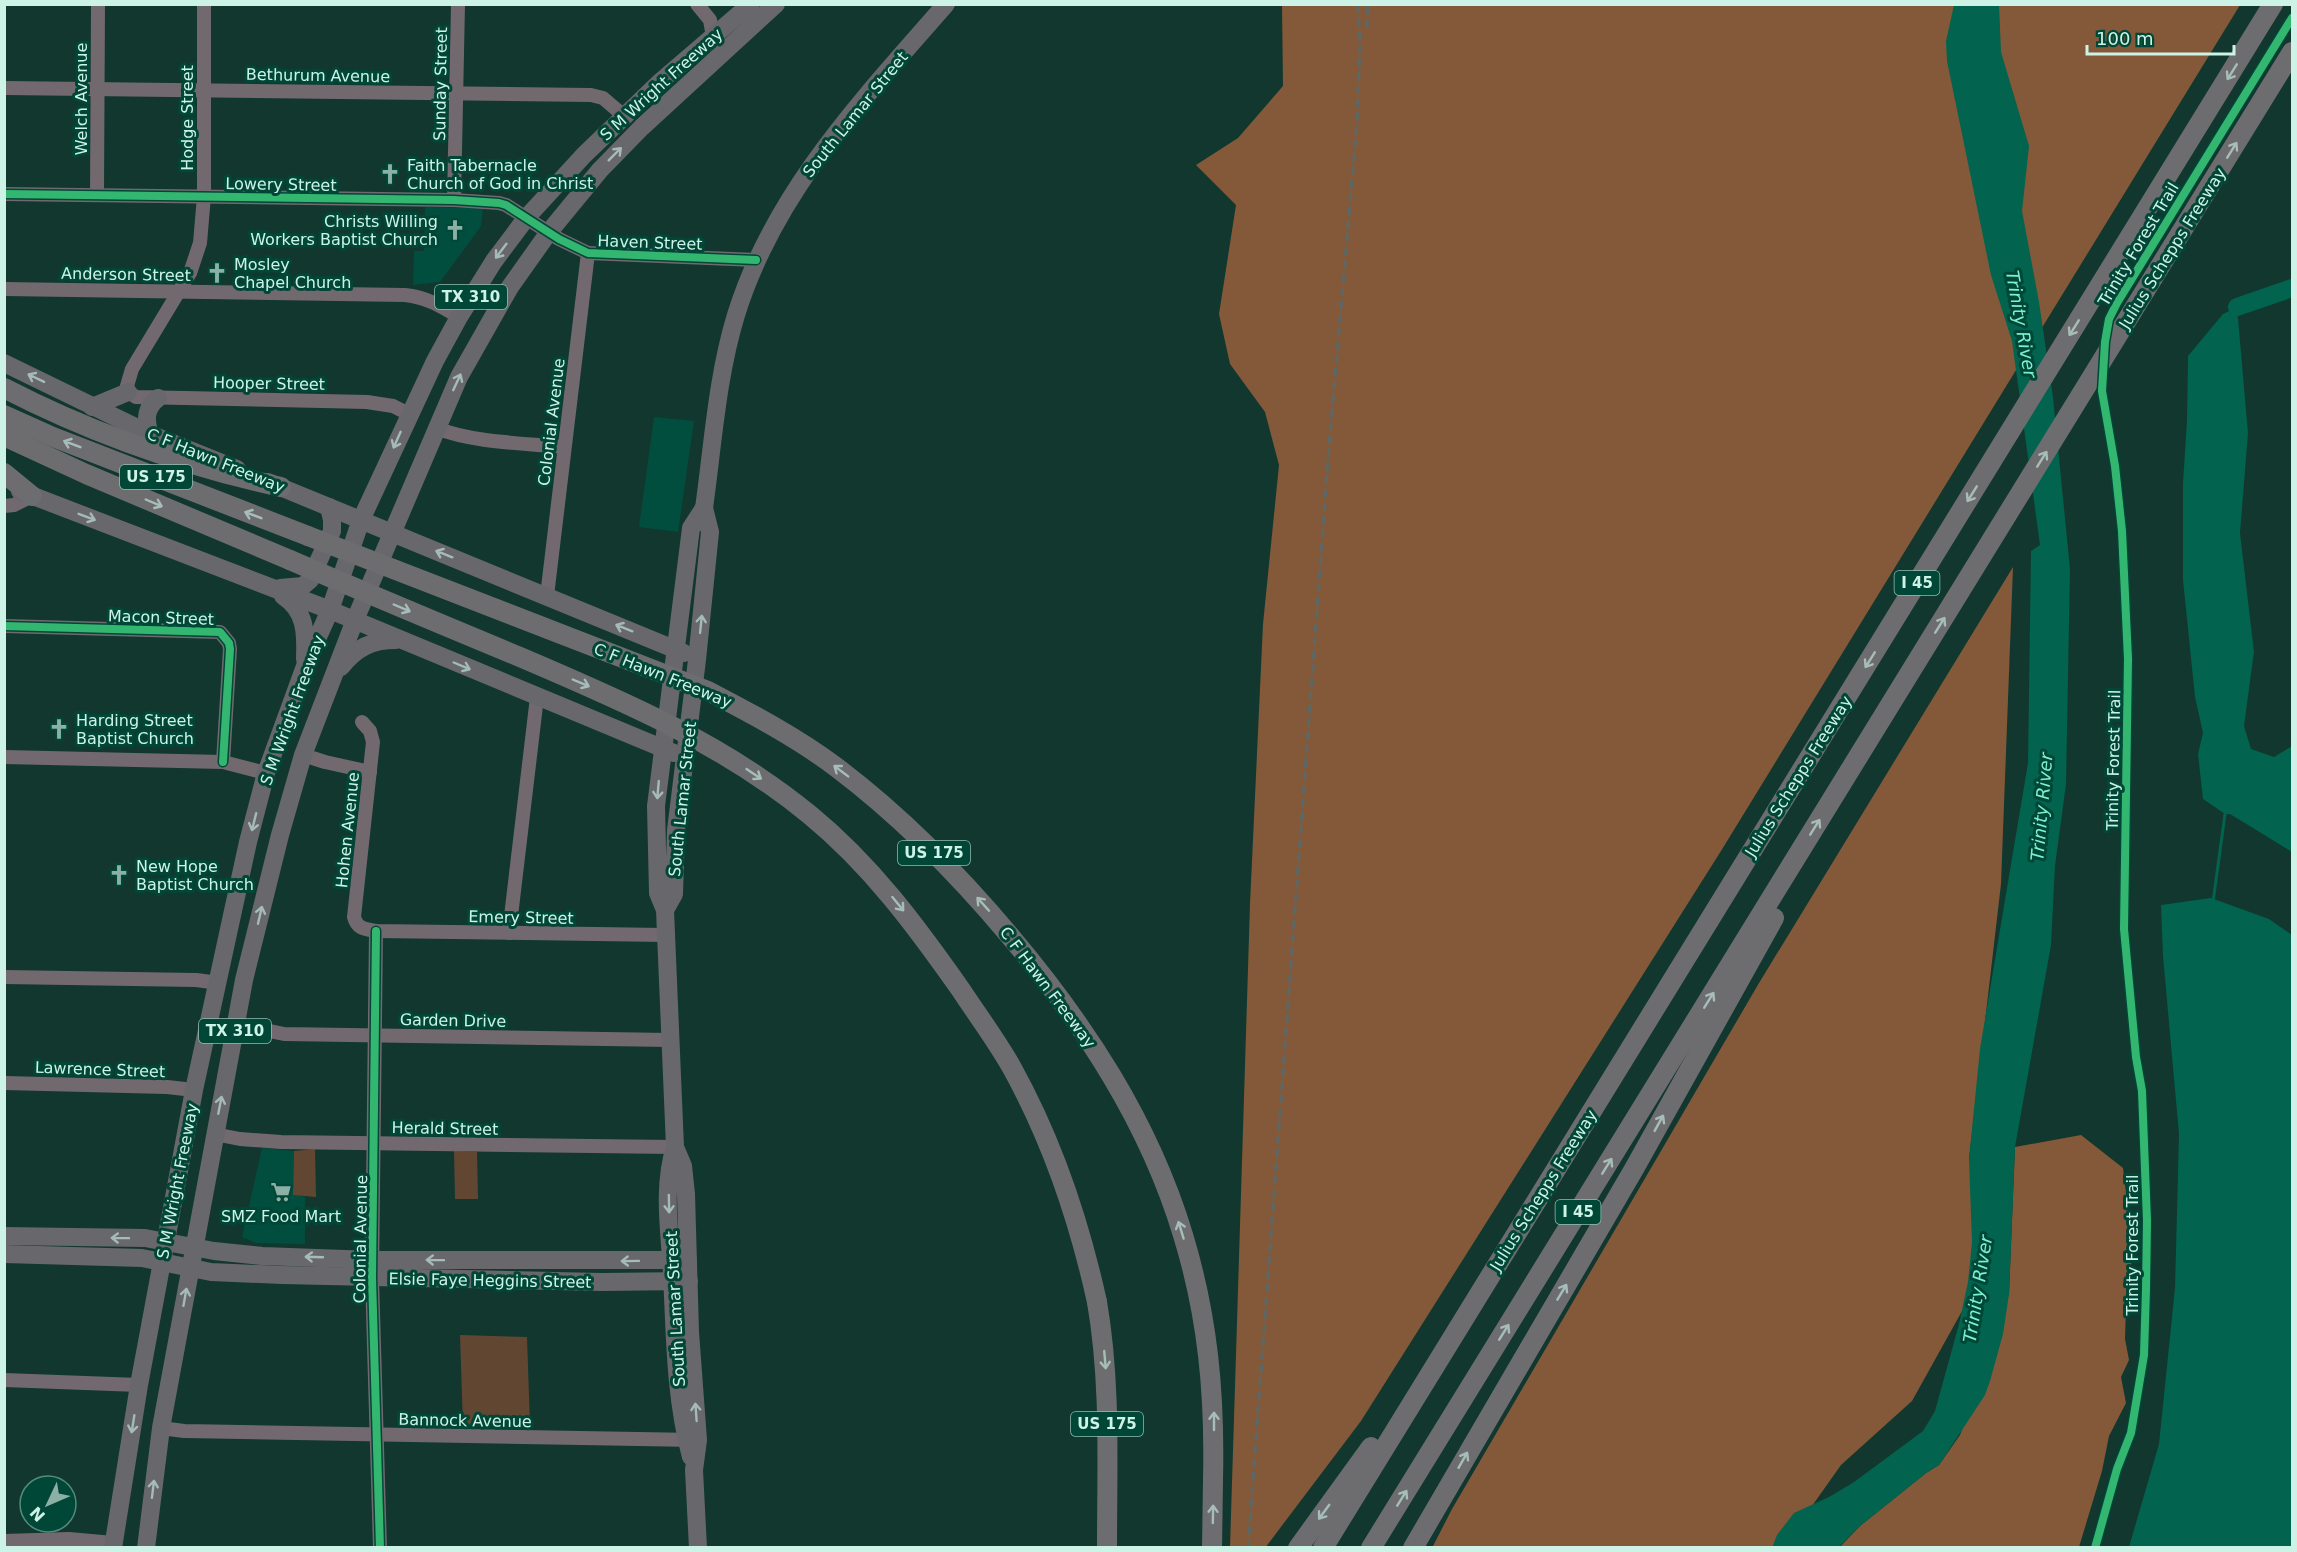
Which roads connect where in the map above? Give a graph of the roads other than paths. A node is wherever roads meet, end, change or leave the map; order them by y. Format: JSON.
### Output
{"nodes":[{"id":1,"x":98,"y":4,"type":"edge"},
{"id":2,"x":204,"y":4,"type":"edge"},
{"id":3,"x":458,"y":4,"type":"edge"},
{"id":4,"x":698,"y":4,"type":"edge"},
{"id":5,"x":751,"y":4,"type":"edge"},
{"id":6,"x":776,"y":4,"type":"edge"},
{"id":7,"x":946,"y":4,"type":"edge"},
{"id":8,"x":2273,"y":4,"type":"edge"},
{"id":9,"x":713,"y":37,"type":"junction"},
{"id":10,"x":2292,"y":52,"type":"edge"},
{"id":11,"x":4,"y":88,"type":"edge"},
{"id":12,"x":97,"y":89,"type":"junction"},
{"id":13,"x":204,"y":90,"type":"junction"},
{"id":14,"x":456,"y":94,"type":"junction"},
{"id":15,"x":624,"y":116,"type":"junction"},
{"id":16,"x":4,"y":194,"type":"edge"},
{"id":17,"x":97,"y":195,"type":"junction"},
{"id":18,"x":204,"y":196,"type":"junction"},
{"id":19,"x":454,"y":200,"type":"junction"},
{"id":20,"x":527,"y":217,"type":"junction"},
{"id":21,"x":549,"y":232,"type":"junction"},
{"id":22,"x":588,"y":253,"type":"junction"},
{"id":23,"x":756,"y":260,"type":"junction"},
{"id":24,"x":4,"y":289,"type":"edge"},
{"id":25,"x":178,"y":292,"type":"junction"},
{"id":26,"x":459,"y":317,"type":"junction"},
{"id":27,"x":4,"y":363,"type":"edge"},
{"id":28,"x":4,"y":388,"type":"edge"},
{"id":29,"x":122,"y":391,"type":"junction"},
{"id":30,"x":158,"y":398,"type":"junction"},
{"id":31,"x":92,"y":406,"type":"junction"},
{"id":32,"x":409,"y":414,"type":"junction"},
{"id":33,"x":4,"y":415,"type":"edge"},
{"id":34,"x":436,"y":428,"type":"junction"},
{"id":35,"x":150,"y":434,"type":"junction"},
{"id":36,"x":4,"y":436,"type":"edge"},
{"id":37,"x":564,"y":447,"type":"junction"},
{"id":38,"x":4,"y":473,"type":"edge"},
{"id":39,"x":4,"y":484,"type":"edge"},
{"id":40,"x":281,"y":487,"type":"junction"},
{"id":41,"x":32,"y":496,"type":"junction"},
{"id":42,"x":4,"y":506,"type":"edge"},
{"id":43,"x":329,"y":507,"type":"junction"},
{"id":44,"x":704,"y":508,"type":"junction"},
{"id":45,"x":361,"y":520,"type":"junction"},
{"id":46,"x":392,"y":533,"type":"junction"},
{"id":47,"x":272,"y":588,"type":"junction"},
{"id":48,"x":547,"y":596,"type":"junction"},
{"id":49,"x":330,"y":610,"type":"junction"},
{"id":50,"x":355,"y":620,"type":"junction"},
{"id":51,"x":4,"y":626,"type":"edge"},
{"id":52,"x":401,"y":640,"type":"junction"},
{"id":53,"x":675,"y":649,"type":"junction"},
{"id":54,"x":698,"y":658,"type":"junction"},
{"id":55,"x":305,"y":666,"type":"junction"},
{"id":56,"x":332,"y":678,"type":"junction"},
{"id":57,"x":537,"y":697,"type":"junction"},
{"id":58,"x":362,"y":722,"type":"dead end"},
{"id":59,"x":662,"y":748,"type":"junction"},
{"id":60,"x":303,"y":755,"type":"junction"},
{"id":61,"x":4,"y":757,"type":"edge"},
{"id":62,"x":684,"y":757,"type":"junction"},
{"id":63,"x":223,"y":762,"type":"junction"},
{"id":64,"x":370,"y":772,"type":"junction"},
{"id":65,"x":266,"y":773,"type":"junction"},
{"id":66,"x":1785,"y":876,"type":"junction"},
{"id":67,"x":664,"y":910,"type":"junction"},
{"id":68,"x":376,"y":931,"type":"junction"},
{"id":69,"x":509,"y":933,"type":"junction"},
{"id":70,"x":665,"y":935,"type":"junction"},
{"id":71,"x":4,"y":977,"type":"edge"},
{"id":72,"x":219,"y":983,"type":"junction"},
{"id":73,"x":236,"y":1024,"type":"junction"},
{"id":74,"x":375,"y":1035,"type":"junction"},
{"id":75,"x":670,"y":1040,"type":"junction"},
{"id":76,"x":4,"y":1083,"type":"edge"},
{"id":77,"x":194,"y":1090,"type":"junction"},
{"id":78,"x":214,"y":1134,"type":"junction"},
{"id":79,"x":375,"y":1143,"type":"junction"},
{"id":80,"x":675,"y":1146,"type":"junction"},
{"id":81,"x":4,"y":1236,"type":"edge"},
{"id":82,"x":165,"y":1242,"type":"junction"},
{"id":83,"x":194,"y":1248,"type":"junction"},
{"id":84,"x":4,"y":1254,"type":"edge"},
{"id":85,"x":525,"y":1260,"type":"junction"},
{"id":86,"x":680,"y":1260,"type":"junction"},
{"id":87,"x":162,"y":1262,"type":"junction"},
{"id":88,"x":190,"y":1268,"type":"junction"},
{"id":89,"x":372,"y":1269,"type":"junction"},
{"id":90,"x":524,"y":1281,"type":"junction"},
{"id":91,"x":681,"y":1281,"type":"junction"},
{"id":92,"x":1458,"y":1329,"type":"junction"},
{"id":93,"x":4,"y":1380,"type":"edge"},
{"id":94,"x":139,"y":1385,"type":"junction"},
{"id":95,"x":161,"y":1428,"type":"junction"},
{"id":96,"x":377,"y":1434,"type":"junction"},
{"id":97,"x":692,"y":1440,"type":"junction"},
{"id":98,"x":4,"y":1541,"type":"edge"},
{"id":99,"x":113,"y":1545,"type":"edge"},
{"id":100,"x":146,"y":1548,"type":"edge"},
{"id":101,"x":380,"y":1548,"type":"edge"},
{"id":102,"x":698,"y":1548,"type":"edge"},
{"id":103,"x":1107,"y":1548,"type":"edge"},
{"id":104,"x":1212,"y":1548,"type":"edge"},
{"id":105,"x":1298,"y":1548,"type":"edge"},
{"id":106,"x":1323,"y":1548,"type":"edge"},
{"id":107,"x":1371,"y":1548,"type":"edge"},
{"id":108,"x":1413,"y":1548,"type":"edge"}],
"edges":[{"from":1,"to":12,"type":"street","name":"Welch Avenue"},
{"from":2,"to":13,"type":"street","name":"Hodge Street"},
{"from":3,"to":14,"type":"street","name":"Sunday Street"},
{"from":4,"to":9,"type":"street"},
{"from":5,"to":9,"type":"main road","name":"S M Wright Freeway","number":"TX 310"},
{"from":21,"to":6,"type":"main road","name":"S M Wright Freeway","number":"TX 310","one_way":true},
{"from":7,"to":23,"type":"main road","name":"South Lamar Street"},
{"from":8,"to":92,"type":"highway","name":"Julius Schepps Freeway","number":"I 45","one_way":true},
{"from":9,"to":15,"type":"main road","name":"S M Wright Freeway","number":"TX 310"},
{"from":66,"to":10,"type":"highway","name":"Julius Schepps Freeway","number":"I 45","one_way":true},
{"from":11,"to":12,"type":"street","name":"Bethurum Avenue"},
{"from":12,"to":13,"type":"street","name":"Bethurum Avenue"},
{"from":12,"to":17,"type":"street","name":"Welch Avenue"},
{"from":13,"to":14,"type":"street","name":"Bethurum Avenue"},
{"from":13,"to":18,"type":"street","name":"Hodge Street"},
{"from":14,"to":15,"type":"street","name":"Bethurum Avenue"},
{"from":14,"to":19,"type":"street","name":"Sunday Street"},
{"from":15,"to":20,"type":"main road","name":"S M Wright Freeway","number":"TX 310"},
{"from":16,"to":17,"type":"street","name":"Lowery Street"},
{"from":17,"to":18,"type":"street","name":"Lowery Street"},
{"from":18,"to":19,"type":"street","name":"Lowery Street"},
{"from":18,"to":25,"type":"street","name":"Hodge Street"},
{"from":19,"to":20,"type":"street","name":"Lowery Street"},
{"from":20,"to":21,"type":"street","name":"Lowery Street"},
{"from":20,"to":26,"type":"main road","name":"S M Wright Freeway","number":"TX 310","one_way":true},
{"from":21,"to":22,"type":"street","name":"Haven Street"},
{"from":34,"to":21,"type":"main road","name":"S M Wright Freeway","number":"TX 310","one_way":true},
{"from":22,"to":23,"type":"street","name":"Haven Street"},
{"from":22,"to":37,"type":"street","name":"Colonial Avenue"},
{"from":23,"to":44,"type":"main road","name":"South Lamar Street"},
{"from":24,"to":25,"type":"street","name":"Anderson Street"},
{"from":25,"to":26,"type":"street","name":"Anderson Street"},
{"from":25,"to":29,"type":"street","name":"Hodge Street"},
{"from":26,"to":32,"type":"main road","name":"S M Wright Freeway","number":"TX 310"},
{"from":31,"to":27,"type":"main road","name":"C F Hawn Freeway","one_way":true},
{"from":28,"to":40,"type":"highway"},
{"from":29,"to":30,"type":"street","name":"Hooper Street"},
{"from":29,"to":31,"type":"main road"},
{"from":30,"to":32,"type":"street","name":"Hooper Street"},
{"from":30,"to":35,"type":"main road"},
{"from":31,"to":35,"type":"main road","name":"C F Hawn Freeway"},
{"from":32,"to":45,"type":"main road","name":"S M Wright Freeway","number":"TX 310","one_way":true},
{"from":104,"to":33,"type":"highway","name":"C F Hawn Freeway","number":"US 175","one_way":true,"bridge":true},
{"from":34,"to":37,"type":"street"},
{"from":34,"to":46,"type":"main road","name":"S M Wright Freeway","number":"TX 310"},
{"from":35,"to":40,"type":"main road","name":"C F Hawn Freeway"},
{"from":36,"to":103,"type":"highway","number":"US 175","one_way":true,"bridge":true},
{"from":37,"to":48,"type":"street","name":"Colonial Avenue"},
{"from":38,"to":41,"type":"highway"},
{"from":39,"to":41,"type":"main road"},
{"from":40,"to":43,"type":"main road","name":"C F Hawn Freeway"},
{"from":41,"to":42,"type":"street"},
{"from":41,"to":47,"type":"main road","one_way":true},
{"from":43,"to":45,"type":"main road","name":"C F Hawn Freeway"},
{"from":43,"to":47,"type":"main road"},
{"from":44,"to":53,"type":"main road","name":"South Lamar Street"},
{"from":54,"to":44,"type":"main road","name":"South Lamar Street","one_way":true},
{"from":45,"to":46,"type":"main road","name":"C F Hawn Freeway"},
{"from":45,"to":49,"type":"main road","name":"S M Wright Freeway","number":"TX 310"},
{"from":48,"to":46,"type":"main road","name":"C F Hawn Freeway","one_way":true},
{"from":46,"to":50,"type":"main road","name":"S M Wright Freeway","number":"TX 310"},
{"from":47,"to":49,"type":"main road"},
{"from":47,"to":55,"type":"main road"},
{"from":53,"to":48,"type":"main road","name":"C F Hawn Freeway","one_way":true},
{"from":49,"to":50,"type":"main road"},
{"from":49,"to":55,"type":"main road","name":"S M Wright Freeway","number":"TX 310"},
{"from":50,"to":52,"type":"main road"},
{"from":50,"to":56,"type":"main road","name":"S M Wright Freeway","number":"TX 310"},
{"from":51,"to":63,"type":"street","name":"Macon Street"},
{"from":52,"to":56,"type":"main road"},
{"from":52,"to":57,"type":"main road","one_way":true},
{"from":53,"to":54,"type":"main road","name":"C F Hawn Freeway"},
{"from":53,"to":59,"type":"main road","name":"South Lamar Street"},
{"from":54,"to":62,"type":"main road","name":"South Lamar Street"},
{"from":55,"to":65,"type":"main road","name":"S M Wright Freeway","number":"TX 310"},
{"from":56,"to":60,"type":"main road","name":"S M Wright Freeway","number":"TX 310"},
{"from":57,"to":59,"type":"main road"},
{"from":57,"to":69,"type":"street"},
{"from":58,"to":64,"type":"street","name":"Hohen Avenue"},
{"from":59,"to":62,"type":"main road"},
{"from":59,"to":67,"type":"main road","name":"South Lamar Street","one_way":true},
{"from":60,"to":64,"type":"street"},
{"from":73,"to":60,"type":"main road","name":"S M Wright Freeway","number":"TX 310","one_way":true},
{"from":61,"to":63,"type":"street"},
{"from":62,"to":67,"type":"main road","name":"South Lamar Street"},
{"from":63,"to":65,"type":"street"},
{"from":64,"to":68,"type":"street","name":"Hohen Avenue"},
{"from":65,"to":72,"type":"main road","name":"S M Wright Freeway","number":"TX 310","one_way":true},
{"from":107,"to":66,"type":"highway","name":"Julius Schepps Freeway","number":"I 45","one_way":true},
{"from":108,"to":66,"type":"highway","one_way":true},
{"from":67,"to":70,"type":"main road","name":"South Lamar Street"},
{"from":68,"to":69,"type":"street","name":"Emery Street"},
{"from":68,"to":74,"type":"street","name":"Colonial Avenue"},
{"from":69,"to":70,"type":"street","name":"Emery Street"},
{"from":70,"to":75,"type":"main road","name":"South Lamar Street"},
{"from":71,"to":72,"type":"street"},
{"from":72,"to":77,"type":"main road","name":"S M Wright Freeway","number":"TX 310"},
{"from":73,"to":74,"type":"street","name":"Garden Drive"},
{"from":78,"to":73,"type":"main road","name":"S M Wright Freeway","number":"TX 310","one_way":true},
{"from":74,"to":75,"type":"street","name":"Garden Drive"},
{"from":74,"to":79,"type":"street","name":"Colonial Avenue"},
{"from":75,"to":80,"type":"main road","name":"South Lamar Street"},
{"from":76,"to":77,"type":"street","name":"Lawrence Street"},
{"from":77,"to":82,"type":"main road","name":"S M Wright Freeway","number":"TX 310"},
{"from":78,"to":79,"type":"street","name":"Herald Street"},
{"from":78,"to":83,"type":"main road","name":"S M Wright Freeway","number":"TX 310"},
{"from":79,"to":80,"type":"street","name":"Herald Street"},
{"from":79,"to":89,"type":"street","name":"Colonial Avenue"},
{"from":80,"to":86,"type":"main road","name":"South Lamar Street"},
{"from":82,"to":81,"type":"main road","name":"Elsie Faye Heggins Street","one_way":true},
{"from":82,"to":83,"type":"main road","name":"Elsie Faye Heggins Street"},
{"from":82,"to":87,"type":"main road","name":"S M Wright Freeway","number":"TX 310"},
{"from":83,"to":88,"type":"main road","name":"S M Wright Freeway","number":"TX 310"},
{"from":89,"to":83,"type":"main road","name":"Elsie Faye Heggins Street","one_way":true},
{"from":84,"to":87,"type":"main road","name":"Elsie Faye Heggins Street"},
{"from":86,"to":85,"type":"main road","name":"Elsie Faye Heggins Street","one_way":true},
{"from":85,"to":89,"type":"main road","name":"Elsie Faye Heggins Street","one_way":true},
{"from":85,"to":90,"type":"main road"},
{"from":86,"to":91,"type":"main road","name":"South Lamar Street"},
{"from":87,"to":88,"type":"main road","name":"Elsie Faye Heggins Street"},
{"from":87,"to":94,"type":"main road","name":"S M Wright Freeway","number":"TX 310"},
{"from":88,"to":89,"type":"main road","name":"Elsie Faye Heggins Street"},
{"from":95,"to":88,"type":"main road","name":"S M Wright Freeway","number":"TX 310","one_way":true},
{"from":89,"to":90,"type":"main road","name":"Elsie Faye Heggins Street"},
{"from":89,"to":96,"type":"street","name":"Colonial Avenue"},
{"from":90,"to":91,"type":"main road","name":"Elsie Faye Heggins Street"},
{"from":91,"to":97,"type":"main road","name":"South Lamar Street"},
{"from":92,"to":105,"type":"highway","one_way":true},
{"from":92,"to":106,"type":"highway","name":"Julius Schepps Freeway","number":"I 45"},
{"from":93,"to":94,"type":"street"},
{"from":94,"to":99,"type":"main road","name":"S M Wright Freeway","number":"TX 310","one_way":true},
{"from":95,"to":96,"type":"street","name":"Bannock Avenue"},
{"from":100,"to":95,"type":"main road","name":"S M Wright Freeway","number":"TX 310","one_way":true},
{"from":96,"to":97,"type":"street","name":"Bannock Avenue"},
{"from":96,"to":101,"type":"street","name":"Colonial Avenue"},
{"from":97,"to":102,"type":"main road","name":"South Lamar Street"},
{"from":98,"to":99,"type":"street"}]}
